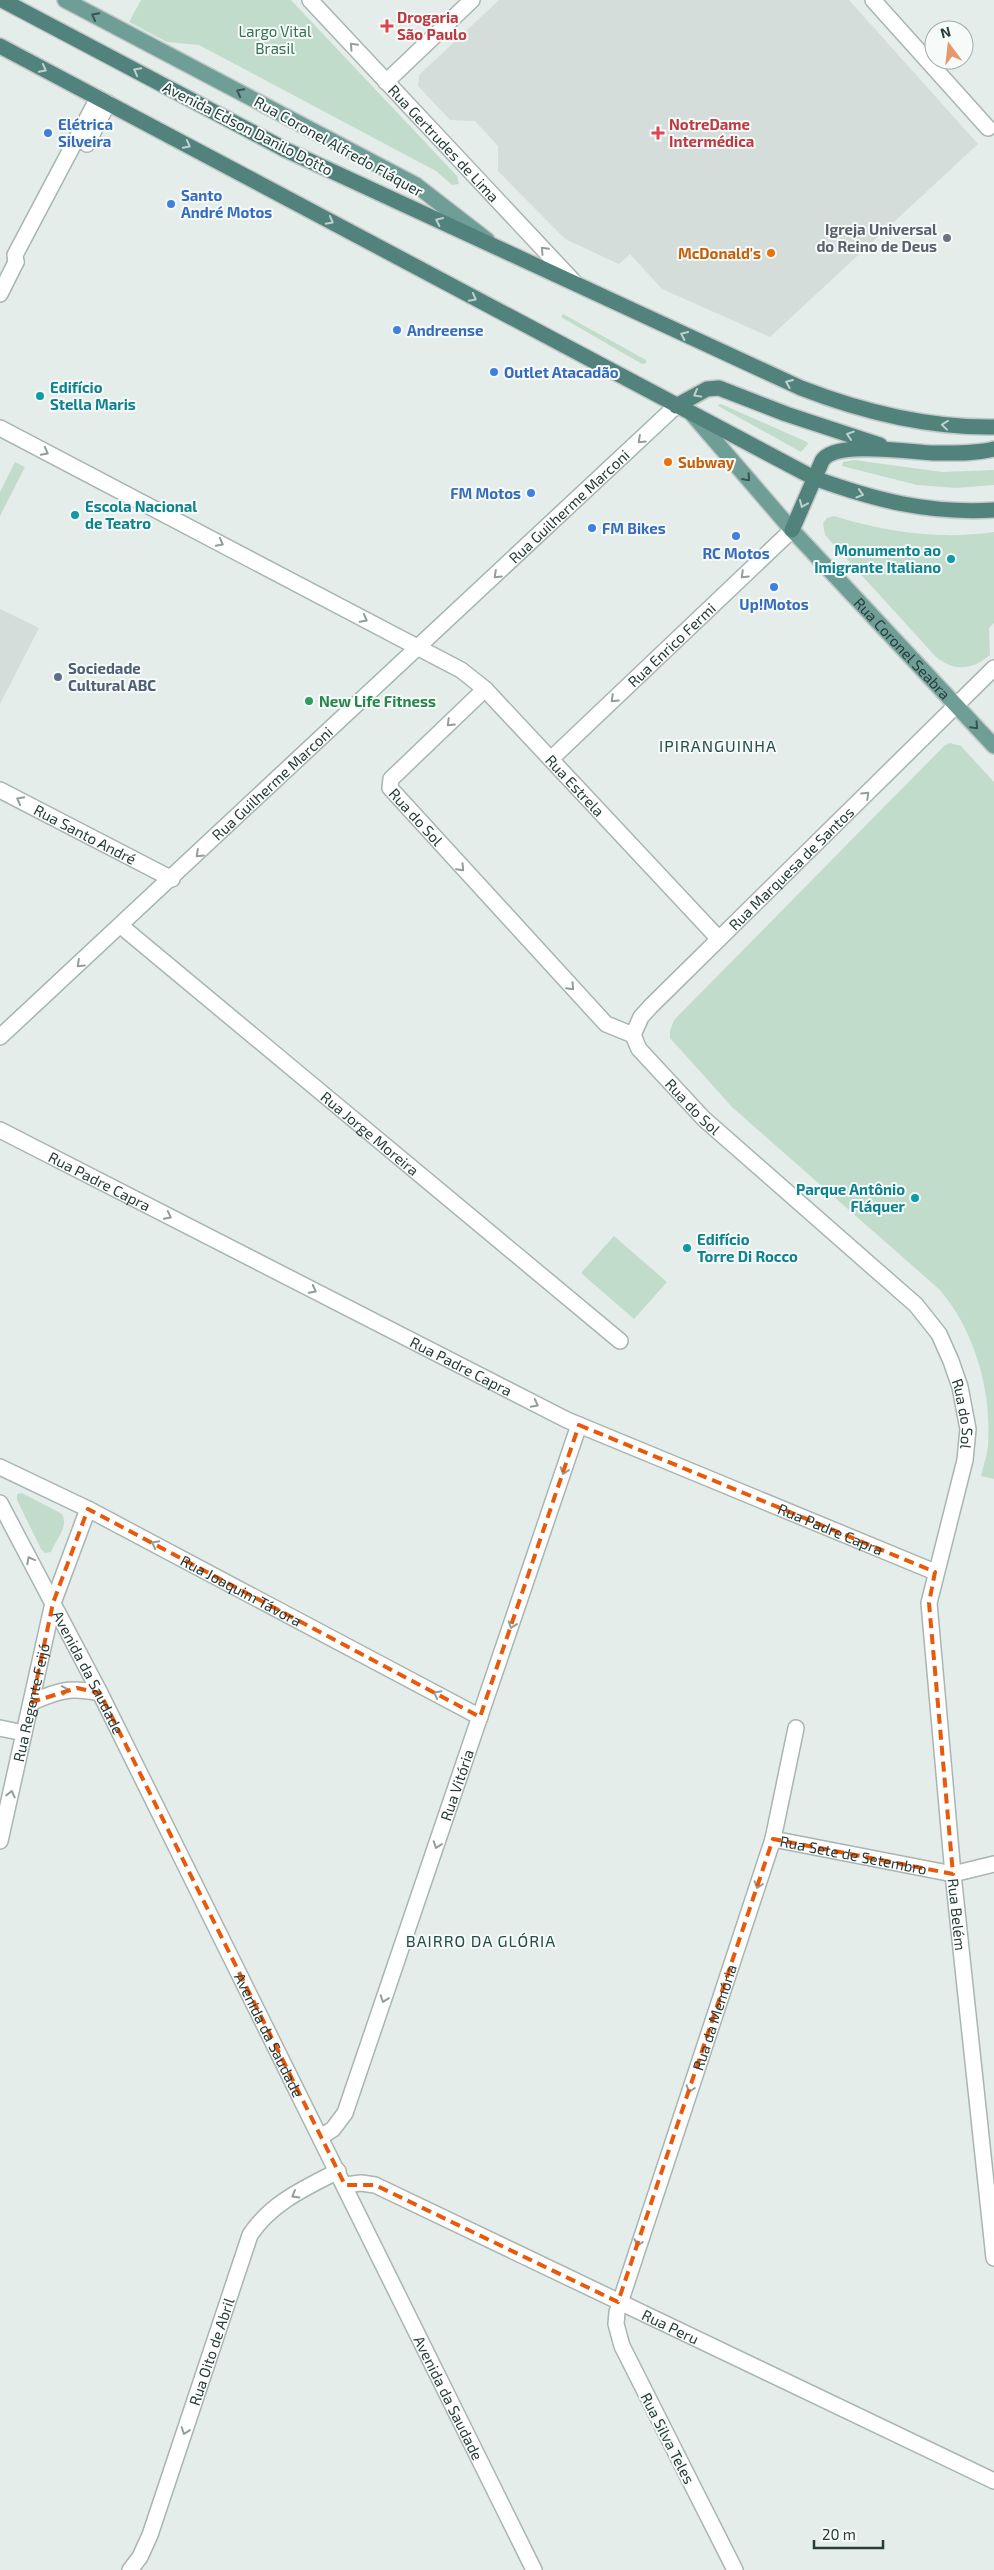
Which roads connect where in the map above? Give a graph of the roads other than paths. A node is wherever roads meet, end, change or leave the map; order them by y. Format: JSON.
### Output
{"nodes":[{"id":1,"x":2,"y":0,"type":"edge"},
{"id":2,"x":66,"y":0,"type":"edge"},
{"id":3,"x":310,"y":0,"type":"edge"},
{"id":4,"x":472,"y":0,"type":"edge"},
{"id":5,"x":874,"y":0,"type":"edge"},
{"id":6,"x":0,"y":46,"type":"edge"},
{"id":7,"x":386,"y":82,"type":"junction"},
{"id":8,"x":103,"y":101,"type":"junction"},
{"id":9,"x":988,"y":128,"type":"dead end"},
{"id":10,"x":87,"y":144,"type":"dead end"},
{"id":11,"x":499,"y":249,"type":"junction"},
{"id":12,"x":578,"y":286,"type":"junction"},
{"id":13,"x":0,"y":294,"type":"edge"},
{"id":14,"x":676,"y":406,"type":"junction"},
{"id":15,"x":692,"y":414,"type":"junction"},
{"id":16,"x":994,"y":427,"type":"edge"},
{"id":17,"x":1,"y":430,"type":"edge"},
{"id":18,"x":994,"y":449,"type":"edge"},
{"id":19,"x":896,"y":450,"type":"junction"},
{"id":20,"x":814,"y":478,"type":"junction"},
{"id":21,"x":994,"y":510,"type":"edge"},
{"id":22,"x":792,"y":530,"type":"junction"},
{"id":23,"x":419,"y":648,"type":"junction"},
{"id":24,"x":994,"y":668,"type":"edge"},
{"id":25,"x":485,"y":689,"type":"junction"},
{"id":26,"x":956,"y":706,"type":"junction"},
{"id":27,"x":994,"y":746,"type":"edge"},
{"id":28,"x":551,"y":759,"type":"junction"},
{"id":29,"x":0,"y":790,"type":"edge"},
{"id":30,"x":172,"y":879,"type":"junction"},
{"id":31,"x":121,"y":926,"type":"junction"},
{"id":32,"x":718,"y":939,"type":"junction"},
{"id":33,"x":633,"y":1035,"type":"junction"},
{"id":34,"x":0,"y":1038,"type":"edge"},
{"id":35,"x":0,"y":1130,"type":"edge"},
{"id":36,"x":620,"y":1341,"type":"dead end"},
{"id":37,"x":579,"y":1425,"type":"junction"},
{"id":38,"x":0,"y":1467,"type":"edge"},
{"id":39,"x":0,"y":1503,"type":"edge"},
{"id":40,"x":88,"y":1509,"type":"junction"},
{"id":41,"x":935,"y":1572,"type":"junction"},
{"id":42,"x":53,"y":1603,"type":"junction"},
{"id":43,"x":100,"y":1693,"type":"junction"},
{"id":44,"x":32,"y":1702,"type":"junction"},
{"id":45,"x":480,"y":1717,"type":"junction"},
{"id":46,"x":0,"y":1728,"type":"edge"},
{"id":47,"x":796,"y":1728,"type":"dead end"},
{"id":48,"x":24,"y":1733,"type":"junction"},
{"id":49,"x":773,"y":1839,"type":"junction"},
{"id":50,"x":0,"y":1841,"type":"edge"},
{"id":51,"x":994,"y":1864,"type":"edge"},
{"id":52,"x":953,"y":1874,"type":"junction"},
{"id":53,"x":322,"y":2138,"type":"junction"},
{"id":54,"x":338,"y":2171,"type":"junction"},
{"id":55,"x":345,"y":2185,"type":"junction"},
{"id":56,"x":994,"y":2258,"type":"edge"},
{"id":57,"x":618,"y":2302,"type":"junction"},
{"id":58,"x":994,"y":2481,"type":"edge"},
{"id":59,"x":130,"y":2570,"type":"edge"},
{"id":60,"x":534,"y":2570,"type":"edge"},
{"id":61,"x":734,"y":2570,"type":"edge"}],
"edges":[{"from":11,"to":1,"type":"highway","name":"Avenida Edson Danilo Dotto","one_way":true},
{"from":11,"to":2,"type":"main road","name":"Rua Coronel Alfredo Fláquer","one_way":true},
{"from":7,"to":3,"type":"street","name":"Rua Gertrudes de Lima","one_way":true},
{"from":4,"to":7,"type":"street"},
{"from":5,"to":9,"type":"street"},
{"from":6,"to":8,"type":"highway","one_way":true},
{"from":12,"to":7,"type":"street","name":"Rua Gertrudes de Lima","one_way":true},
{"from":8,"to":10,"type":"street"},
{"from":8,"to":13,"type":"street"},
{"from":8,"to":14,"type":"highway","one_way":true},
{"from":11,"to":12,"type":"highway","name":"Rua Coronel Alfredo Fláquer"},
{"from":16,"to":12,"type":"highway","name":"Rua Coronel Alfredo Fláquer","one_way":true},
{"from":14,"to":15,"type":"highway"},
{"from":19,"to":14,"type":"highway","one_way":true},
{"from":14,"to":23,"type":"street","name":"Rua Guilherme Marconi","one_way":true},
{"from":15,"to":20,"type":"highway"},
{"from":15,"to":22,"type":"main road","name":"Rua Coronel Seabra","one_way":true},
{"from":17,"to":23,"type":"street","name":"Rua Estrela","one_way":true},
{"from":18,"to":19,"type":"highway"},
{"from":19,"to":20,"type":"highway"},
{"from":20,"to":21,"type":"highway","one_way":true},
{"from":20,"to":22,"type":"highway","one_way":true},
{"from":22,"to":26,"type":"main road","name":"Rua Coronel Seabra"},
{"from":22,"to":28,"type":"street","name":"Rua Enrico Fermi","one_way":true},
{"from":23,"to":25,"type":"street","name":"Rua Estrela"},
{"from":23,"to":30,"type":"street","name":"Rua Guilherme Marconi","one_way":true},
{"from":24,"to":26,"type":"street","name":"Rua Marquesa de Santos"},
{"from":25,"to":28,"type":"street","name":"Rua Estrela"},
{"from":25,"to":33,"type":"street","name":"Rua do Sol","one_way":true},
{"from":26,"to":27,"type":"main road","name":"Rua Coronel Seabra","one_way":true},
{"from":32,"to":26,"type":"street","name":"Rua Marquesa de Santos","one_way":true},
{"from":28,"to":32,"type":"street","name":"Rua Estrela"},
{"from":30,"to":29,"type":"street","name":"Rua Santo André","one_way":true},
{"from":30,"to":31,"type":"street","name":"Rua Guilherme Marconi"},
{"from":31,"to":34,"type":"street","name":"Rua Guilherme Marconi","one_way":true},
{"from":31,"to":36,"type":"street","name":"Rua Jorge Moreira"},
{"from":32,"to":33,"type":"street","name":"Rua Marquesa de Santos"},
{"from":33,"to":41,"type":"street","name":"Rua do Sol"},
{"from":35,"to":37,"type":"street","name":"Rua Padre Capra","one_way":true},
{"from":37,"to":41,"type":"street","name":"Rua Padre Capra"},
{"from":37,"to":45,"type":"street","name":"Rua Vitória","one_way":true},
{"from":38,"to":40,"type":"street","name":"Rua Joaquim Távora"},
{"from":42,"to":39,"type":"street","name":"Avenida da Saudade","one_way":true},
{"from":40,"to":42,"type":"street","name":"Rua Regente Feijó"},
{"from":45,"to":40,"type":"street","name":"Rua Joaquim Távora","one_way":true},
{"from":41,"to":52,"type":"street","name":"Rua Belém"},
{"from":42,"to":43,"type":"street","name":"Avenida da Saudade"},
{"from":42,"to":44,"type":"street","name":"Rua Regente Feijó"},
{"from":44,"to":43,"type":"street","one_way":true},
{"from":43,"to":53,"type":"street","name":"Avenida da Saudade"},
{"from":44,"to":48,"type":"street","name":"Rua Regente Feijó"},
{"from":45,"to":53,"type":"street","name":"Rua Vitória","one_way":true},
{"from":46,"to":48,"type":"street"},
{"from":47,"to":49,"type":"street","name":"Rua da Memória"},
{"from":50,"to":48,"type":"street","name":"Rua Regente Feijó","one_way":true},
{"from":49,"to":52,"type":"street","name":"Rua Sete de Setembro"},
{"from":49,"to":57,"type":"street","name":"Rua da Memória","one_way":true},
{"from":51,"to":52,"type":"street","name":"Rua Sete de Setembro"},
{"from":52,"to":56,"type":"street","name":"Rua Belém"},
{"from":53,"to":54,"type":"street","name":"Avenida da Saudade"},
{"from":54,"to":55,"type":"street","name":"Avenida da Saudade"},
{"from":54,"to":59,"type":"street","name":"Rua Oito de Abril","one_way":true},
{"from":55,"to":57,"type":"street","name":"Rua Peru"},
{"from":55,"to":60,"type":"street","name":"Avenida da Saudade"},
{"from":57,"to":58,"type":"street","name":"Rua Peru"},
{"from":57,"to":61,"type":"street","name":"Rua Silva Teles"}]}
